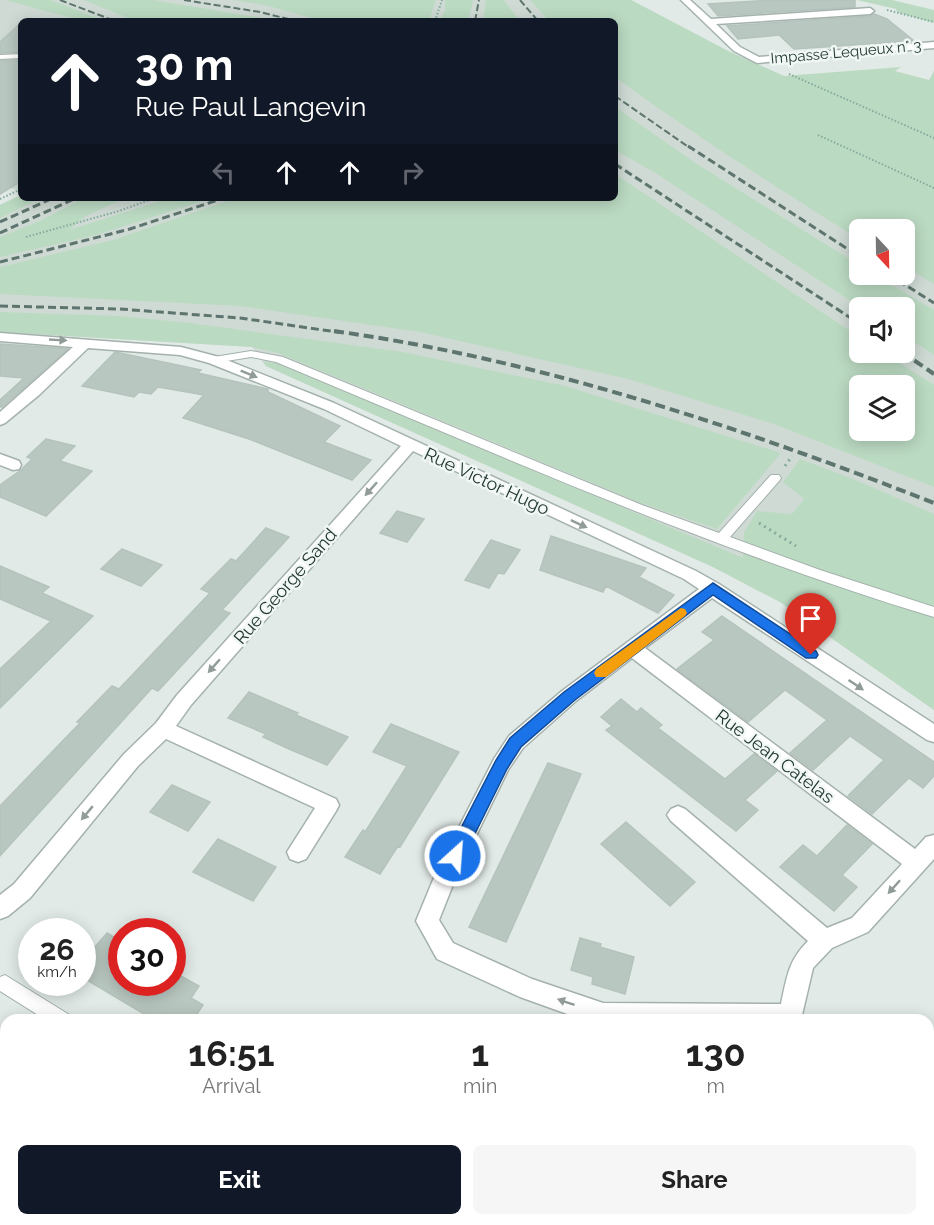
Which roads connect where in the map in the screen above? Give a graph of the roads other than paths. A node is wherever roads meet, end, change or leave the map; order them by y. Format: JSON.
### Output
{"nodes":[{"id":1,"x":685,"y":0,"type":"edge"},
{"id":2,"x":870,"y":10,"type":"dead end"},
{"id":3,"x":708,"y":22,"type":"junction"},
{"id":4,"x":934,"y":45,"type":"edge"},
{"id":5,"x":18,"y":56,"type":"edge"},
{"id":6,"x":0,"y":57,"type":"edge"},
{"id":7,"x":0,"y":337,"type":"edge"},
{"id":8,"x":86,"y":342,"type":"junction"},
{"id":9,"x":214,"y":360,"type":"junction"},
{"id":10,"x":0,"y":420,"type":"edge"},
{"id":11,"x":410,"y":445,"type":"junction"},
{"id":12,"x":775,"y":478,"type":"dead end"},
{"id":13,"x":721,"y":539,"type":"junction"},
{"id":14,"x":713,"y":588,"type":"junction"},
{"id":15,"x":934,"y":612,"type":"edge"},
{"id":16,"x":633,"y":649,"type":"junction"},
{"id":17,"x":163,"y":729,"type":"junction"},
{"id":18,"x":934,"y":734,"type":"edge"},
{"id":19,"x":678,"y":815,"type":"dead end"},
{"id":20,"x":934,"y":844,"type":"edge"},
{"id":21,"x":298,"y":852,"type":"dead end"},
{"id":22,"x":917,"y":862,"type":"junction"},
{"id":23,"x":0,"y":909,"type":"edge"},
{"id":24,"x":824,"y":939,"type":"junction"},
{"id":25,"x":5,"y":984,"type":"dead end"},
{"id":26,"x":52,"y":1014,"type":"edge"},
{"id":27,"x":600,"y":1014,"type":"edge"},
{"id":28,"x":792,"y":1014,"type":"edge"}],
"edges":[{"from":1,"to":3,"type":"street"},
{"from":2,"to":3,"type":"street"},
{"from":3,"to":4,"type":"street","name":"Impasse Lequeux n° 3"},
{"from":5,"to":6,"type":"lane"},
{"from":7,"to":8,"type":"street","name":"Rue Victor Hugo","one_way":true},
{"from":8,"to":9,"type":"street","name":"Rue Victor Hugo"},
{"from":8,"to":10,"type":"street"},
{"from":9,"to":11,"type":"street","name":"Rue Victor Hugo","one_way":true},
{"from":9,"to":13,"type":"lane"},
{"from":11,"to":14,"type":"street","name":"Rue Victor Hugo","one_way":true},
{"from":11,"to":17,"type":"street","name":"Rue George Sand","one_way":true},
{"from":12,"to":13,"type":"lane"},
{"from":13,"to":15,"type":"lane"},
{"from":14,"to":16,"type":"street"},
{"from":14,"to":18,"type":"street","name":"Rue Victor Hugo","one_way":true},
{"from":16,"to":22,"type":"street","name":"Rue Jean Catelas"},
{"from":27,"to":16,"type":"street","one_way":true},
{"from":17,"to":21,"type":"street"},
{"from":17,"to":23,"type":"street","name":"Rue George Sand","one_way":true},
{"from":19,"to":24,"type":"street"},
{"from":20,"to":22,"type":"street"},
{"from":22,"to":24,"type":"street","one_way":true},
{"from":24,"to":28,"type":"street"},
{"from":25,"to":26,"type":"lane"}]}
